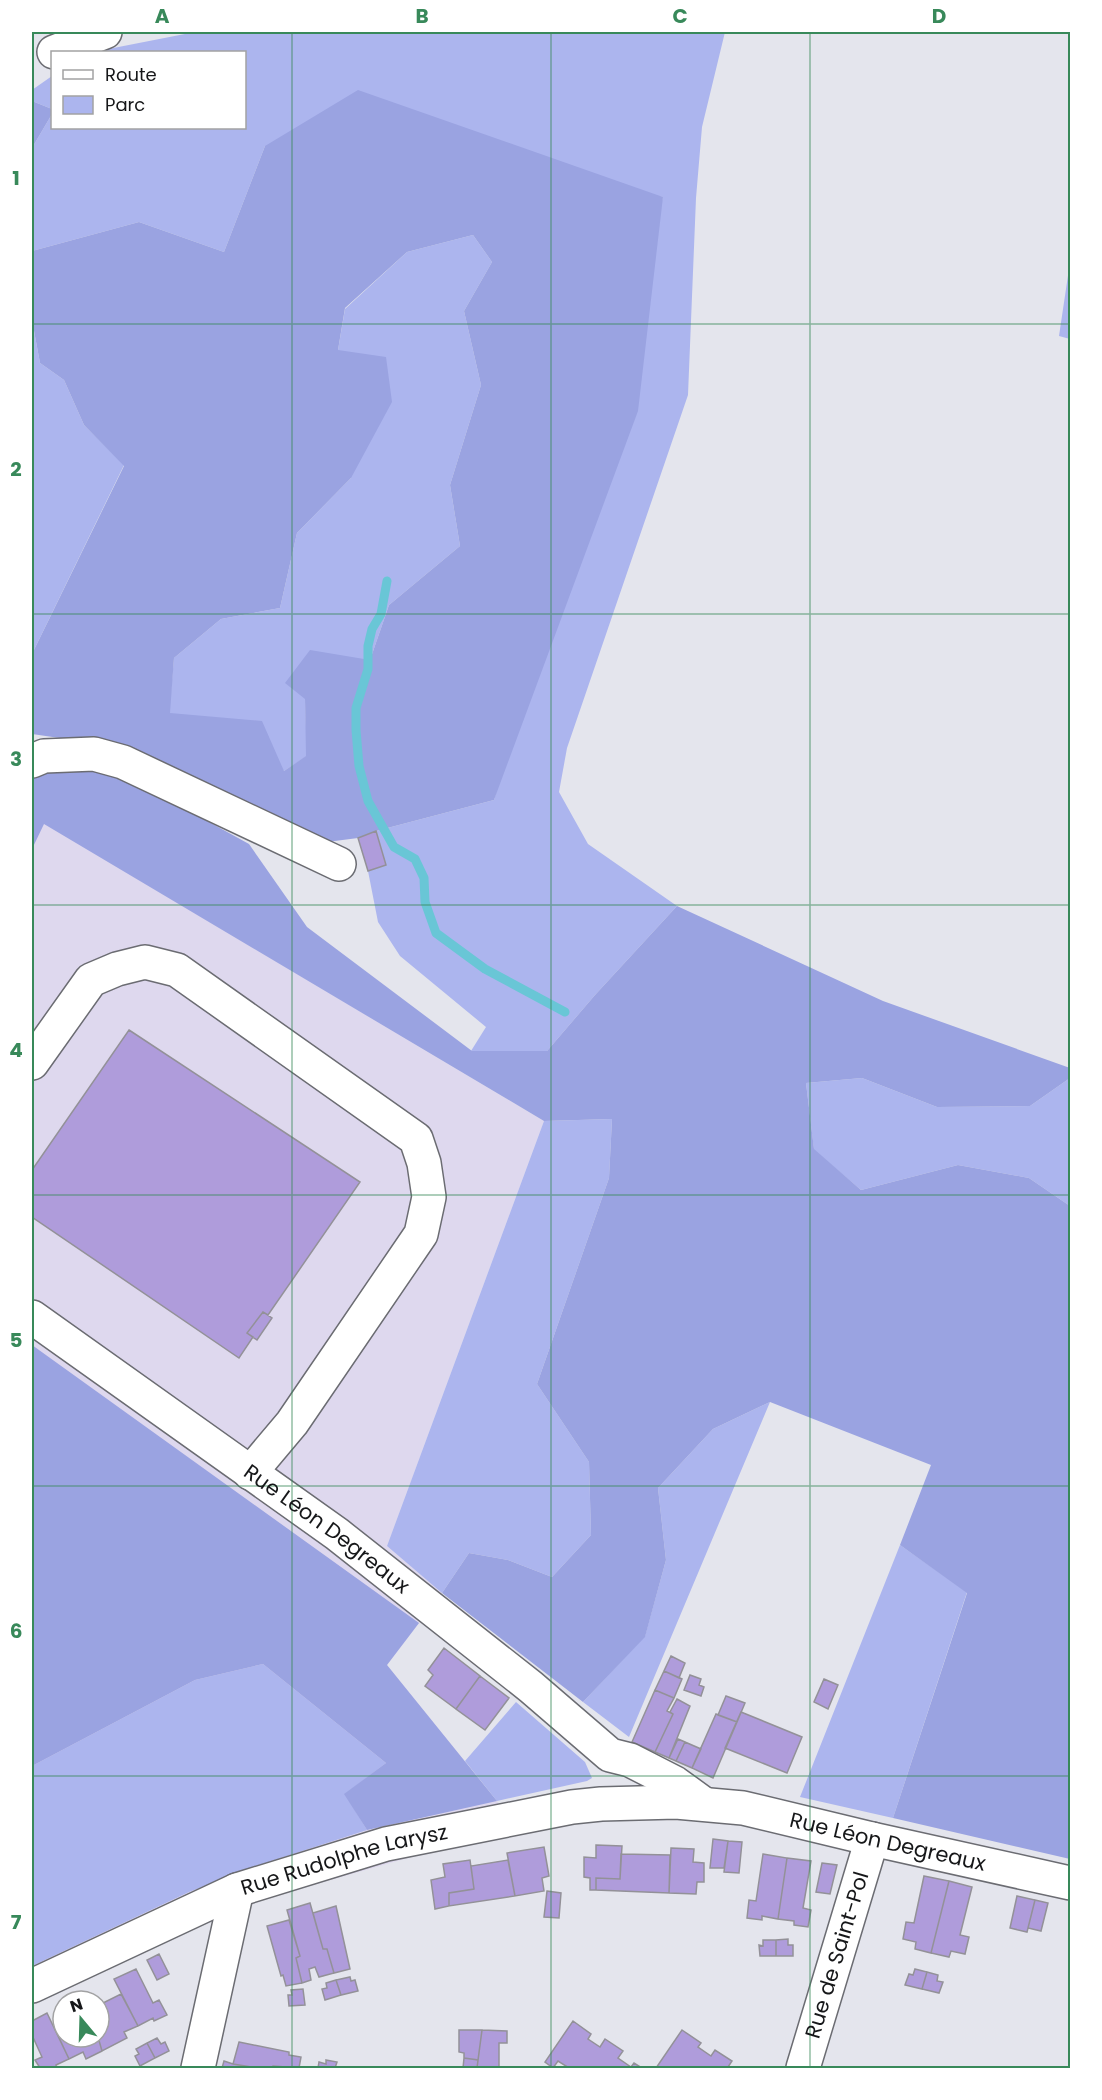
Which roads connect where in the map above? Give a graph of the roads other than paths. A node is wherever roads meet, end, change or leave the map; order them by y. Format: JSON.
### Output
{"nodes":[{"id":1,"x":105,"y":32,"type":"edge"},
{"id":2,"x":58,"y":51,"type":"edge"},
{"id":3,"x":51,"y":54,"type":"edge"},
{"id":4,"x":32,"y":67,"type":"edge"},
{"id":5,"x":32,"y":761,"type":"edge"},
{"id":6,"x":339,"y":864,"type":"dead end"},
{"id":7,"x":32,"y":1063,"type":"edge"},
{"id":8,"x":32,"y":1317,"type":"edge"},
{"id":9,"x":250,"y":1473,"type":"junction"},
{"id":10,"x":610,"y":1755,"type":"junction"},
{"id":11,"x":616,"y":1803,"type":"junction"},
{"id":12,"x":691,"y":1803,"type":"junction"},
{"id":13,"x":872,"y":1839,"type":"junction"},
{"id":14,"x":1071,"y":1883,"type":"edge"},
{"id":15,"x":237,"y":1890,"type":"junction"},
{"id":16,"x":32,"y":1986,"type":"edge"},
{"id":17,"x":198,"y":2068,"type":"edge"},
{"id":18,"x":802,"y":2068,"type":"edge"}],
"edges":[{"from":1,"to":2,"type":"street"},
{"from":3,"to":4,"type":"street"},
{"from":5,"to":6,"type":"street"},
{"from":7,"to":9,"type":"street"},
{"from":8,"to":9,"type":"street","name":"Rue Léon Degreaux"},
{"from":9,"to":10,"type":"street","name":"Rue Léon Degreaux"},
{"from":10,"to":11,"type":"street"},
{"from":10,"to":12,"type":"street","name":"Rue Léon Degreaux"},
{"from":11,"to":12,"type":"street","name":"Rue Rudolphe Larysz"},
{"from":11,"to":15,"type":"street","name":"Rue Rudolphe Larysz"},
{"from":12,"to":13,"type":"street","name":"Rue Léon Degreaux"},
{"from":13,"to":14,"type":"street","name":"Rue Léon Degreaux"},
{"from":13,"to":18,"type":"street","name":"Rue de Saint-Pol"},
{"from":15,"to":16,"type":"street","name":"Rue Rudolphe Larysz"},
{"from":15,"to":17,"type":"street"}]}
